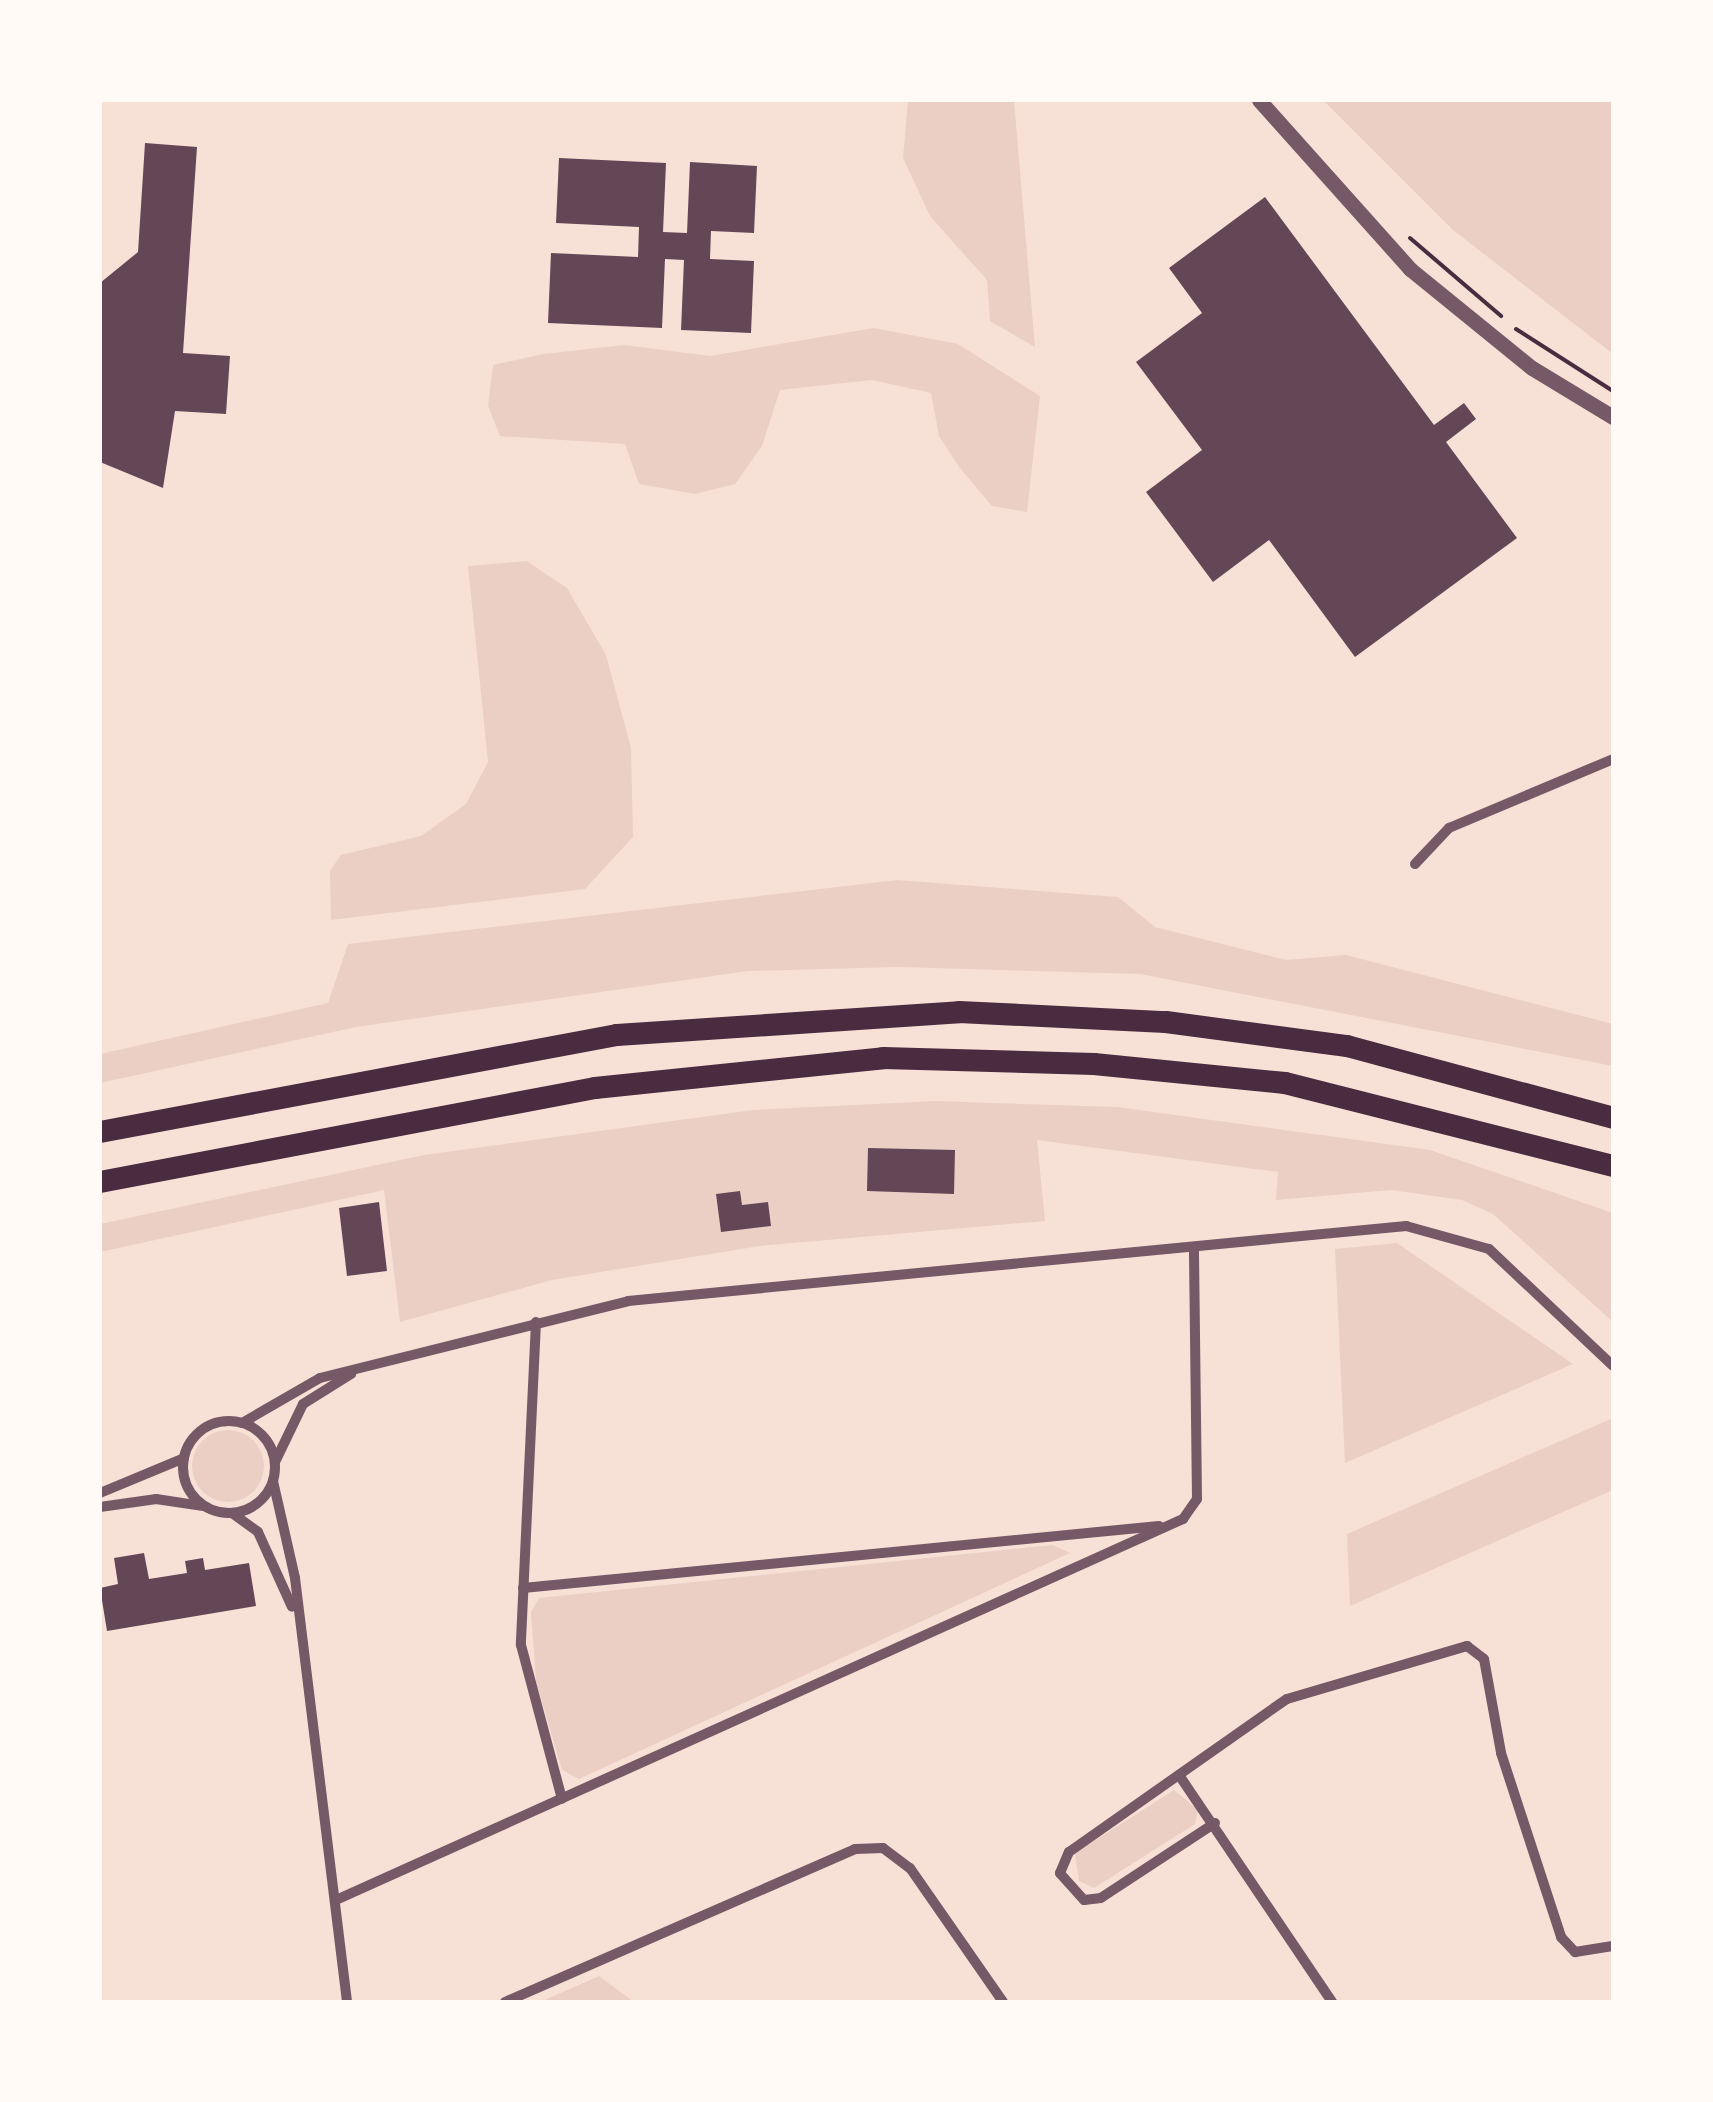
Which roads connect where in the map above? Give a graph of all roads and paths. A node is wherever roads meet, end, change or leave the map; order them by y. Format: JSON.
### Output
{"nodes":[{"id":1,"x":1258,"y":100,"type":"edge"},
{"id":2,"x":1400,"y":228,"type":"dead end"},
{"id":3,"x":1613,"y":391,"type":"edge"},
{"id":4,"x":1613,"y":418,"type":"edge"},
{"id":5,"x":1613,"y":759,"type":"edge"},
{"id":6,"x":1416,"y":864,"type":"dead end"},
{"id":7,"x":1613,"y":1118,"type":"edge"},
{"id":8,"x":100,"y":1132,"type":"edge"},
{"id":9,"x":1613,"y":1166,"type":"edge"},
{"id":10,"x":100,"y":1182,"type":"edge"},
{"id":11,"x":1194,"y":1247,"type":"junction"},
{"id":12,"x":536,"y":1322,"type":"junction"},
{"id":13,"x":1613,"y":1366,"type":"edge"},
{"id":14,"x":356,"y":1371,"type":"junction"},
{"id":15,"x":242,"y":1422,"type":"junction"},
{"id":16,"x":184,"y":1458,"type":"junction"},
{"id":17,"x":275,"y":1462,"type":"junction"},
{"id":18,"x":273,"y":1481,"type":"junction"},
{"id":19,"x":100,"y":1493,"type":"edge"},
{"id":20,"x":100,"y":1507,"type":"edge"},
{"id":21,"x":207,"y":1507,"type":"junction"},
{"id":22,"x":232,"y":1512,"type":"junction"},
{"id":23,"x":1172,"y":1525,"type":"junction"},
{"id":24,"x":523,"y":1588,"type":"junction"},
{"id":25,"x":294,"y":1612,"type":"junction"},
{"id":26,"x":1179,"y":1775,"type":"junction"},
{"id":27,"x":562,"y":1799,"type":"junction"},
{"id":28,"x":1215,"y":1823,"type":"junction"},
{"id":29,"x":336,"y":1900,"type":"junction"},
{"id":30,"x":1613,"y":1946,"type":"edge"},
{"id":31,"x":347,"y":2002,"type":"edge"},
{"id":32,"x":505,"y":2002,"type":"edge"},
{"id":33,"x":1004,"y":2002,"type":"edge"},
{"id":34,"x":1332,"y":2002,"type":"edge"}],
"edges":[{"from":1,"to":4,"type":"street"},
{"from":2,"to":3,"type":"path"},
{"from":5,"to":6,"type":"street"},
{"from":7,"to":8,"type":"highway"},
{"from":9,"to":10,"type":"highway"},
{"from":11,"to":12,"type":"street"},
{"from":11,"to":13,"type":"street"},
{"from":11,"to":23,"type":"street"},
{"from":12,"to":14,"type":"street"},
{"from":12,"to":24,"type":"street"},
{"from":14,"to":15,"type":"street"},
{"from":14,"to":17,"type":"street"},
{"from":15,"to":16,"type":"street"},
{"from":15,"to":17,"type":"street"},
{"from":16,"to":19,"type":"street"},
{"from":16,"to":21,"type":"street"},
{"from":17,"to":18,"type":"street"},
{"from":18,"to":22,"type":"street"},
{"from":18,"to":25,"type":"street"},
{"from":20,"to":21,"type":"street"},
{"from":21,"to":22,"type":"street"},
{"from":22,"to":25,"type":"street"},
{"from":23,"to":24,"type":"street"},
{"from":23,"to":27,"type":"street"},
{"from":24,"to":27,"type":"street"},
{"from":25,"to":29,"type":"street"},
{"from":26,"to":28,"type":"street"},
{"from":26,"to":28,"type":"street"},
{"from":26,"to":30,"type":"street"},
{"from":27,"to":29,"type":"street"},
{"from":28,"to":34,"type":"street"},
{"from":29,"to":31,"type":"street"},
{"from":32,"to":33,"type":"street"}]}
